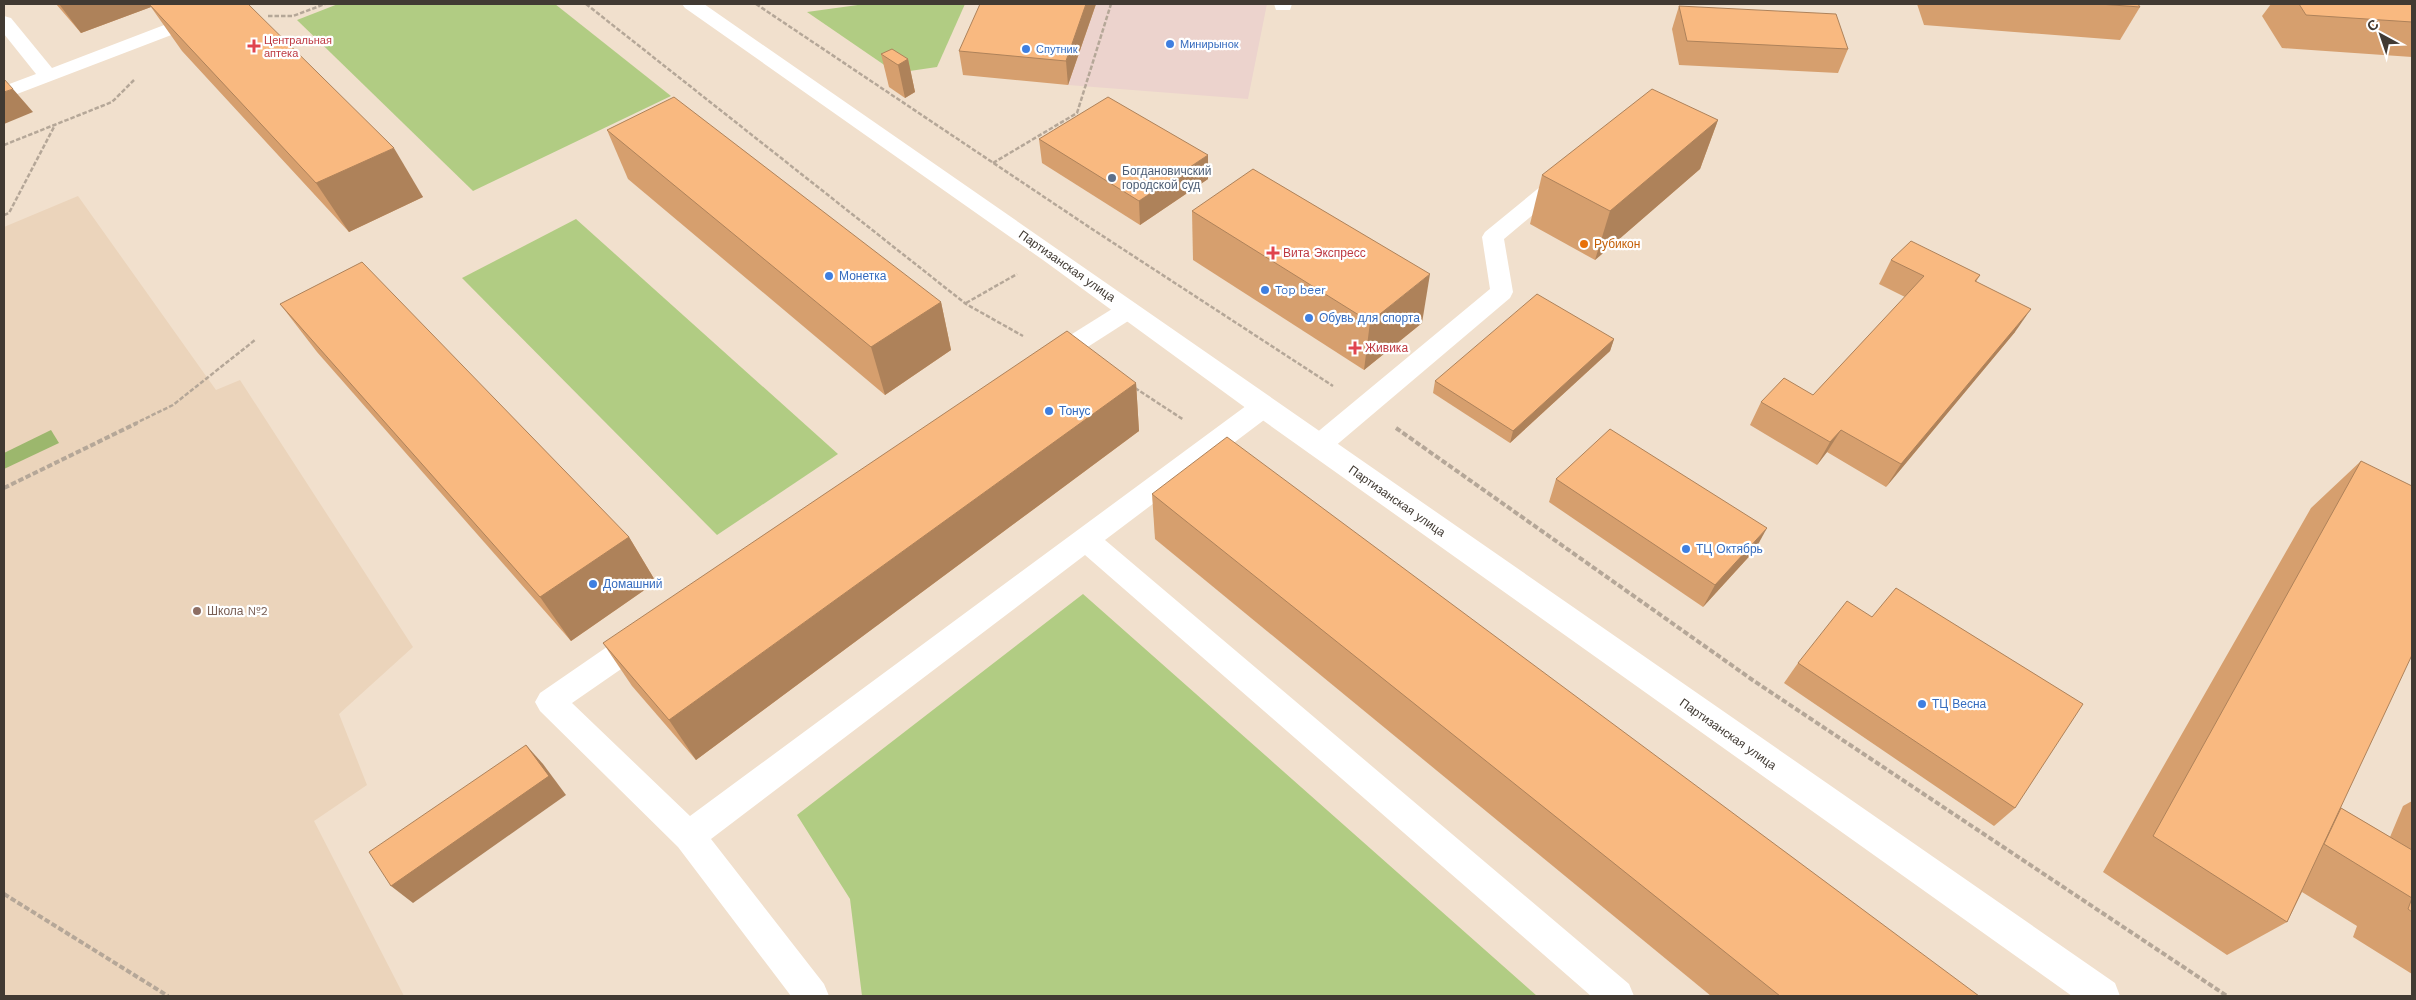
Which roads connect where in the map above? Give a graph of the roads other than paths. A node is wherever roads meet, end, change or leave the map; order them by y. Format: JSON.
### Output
{"nodes":[{"id":1,"x":692,"y":4,"type":"edge"},
{"id":2,"x":224,"y":5,"type":"edge"},
{"id":3,"x":4,"y":22,"type":"edge"},
{"id":4,"x":48,"y":76,"type":"junction"},
{"id":5,"x":4,"y":93,"type":"edge"},
{"id":6,"x":1580,"y":164,"type":"edge"},
{"id":7,"x":1128,"y":310,"type":"junction"},
{"id":8,"x":1025,"y":377,"type":"edge"},
{"id":9,"x":1263,"y":408,"type":"junction"},
{"id":10,"x":1318,"y":446,"type":"junction"},
{"id":11,"x":1086,"y":540,"type":"junction"},
{"id":12,"x":663,"y":624,"type":"edge"},
{"id":13,"x":689,"y":836,"type":"junction"},
{"id":14,"x":812,"y":996,"type":"edge"},
{"id":15,"x":1617,"y":996,"type":"edge"},
{"id":16,"x":2102,"y":996,"type":"edge"}],
"edges":[{"from":1,"to":7,"type":"street","name":"Партизанская улица"},
{"from":2,"to":4,"type":"lane"},
{"from":3,"to":4,"type":"lane"},
{"from":4,"to":5,"type":"lane"},
{"from":6,"to":10,"type":"lane"},
{"from":7,"to":8,"type":"lane"},
{"from":7,"to":9,"type":"street","name":"Партизанская улица"},
{"from":9,"to":10,"type":"street","name":"Партизанская улица"},
{"from":9,"to":11,"type":"lane"},
{"from":10,"to":16,"type":"street","name":"Партизанская улица"},
{"from":11,"to":13,"type":"lane"},
{"from":11,"to":15,"type":"lane"},
{"from":12,"to":13,"type":"lane"},
{"from":13,"to":14,"type":"lane"}]}
